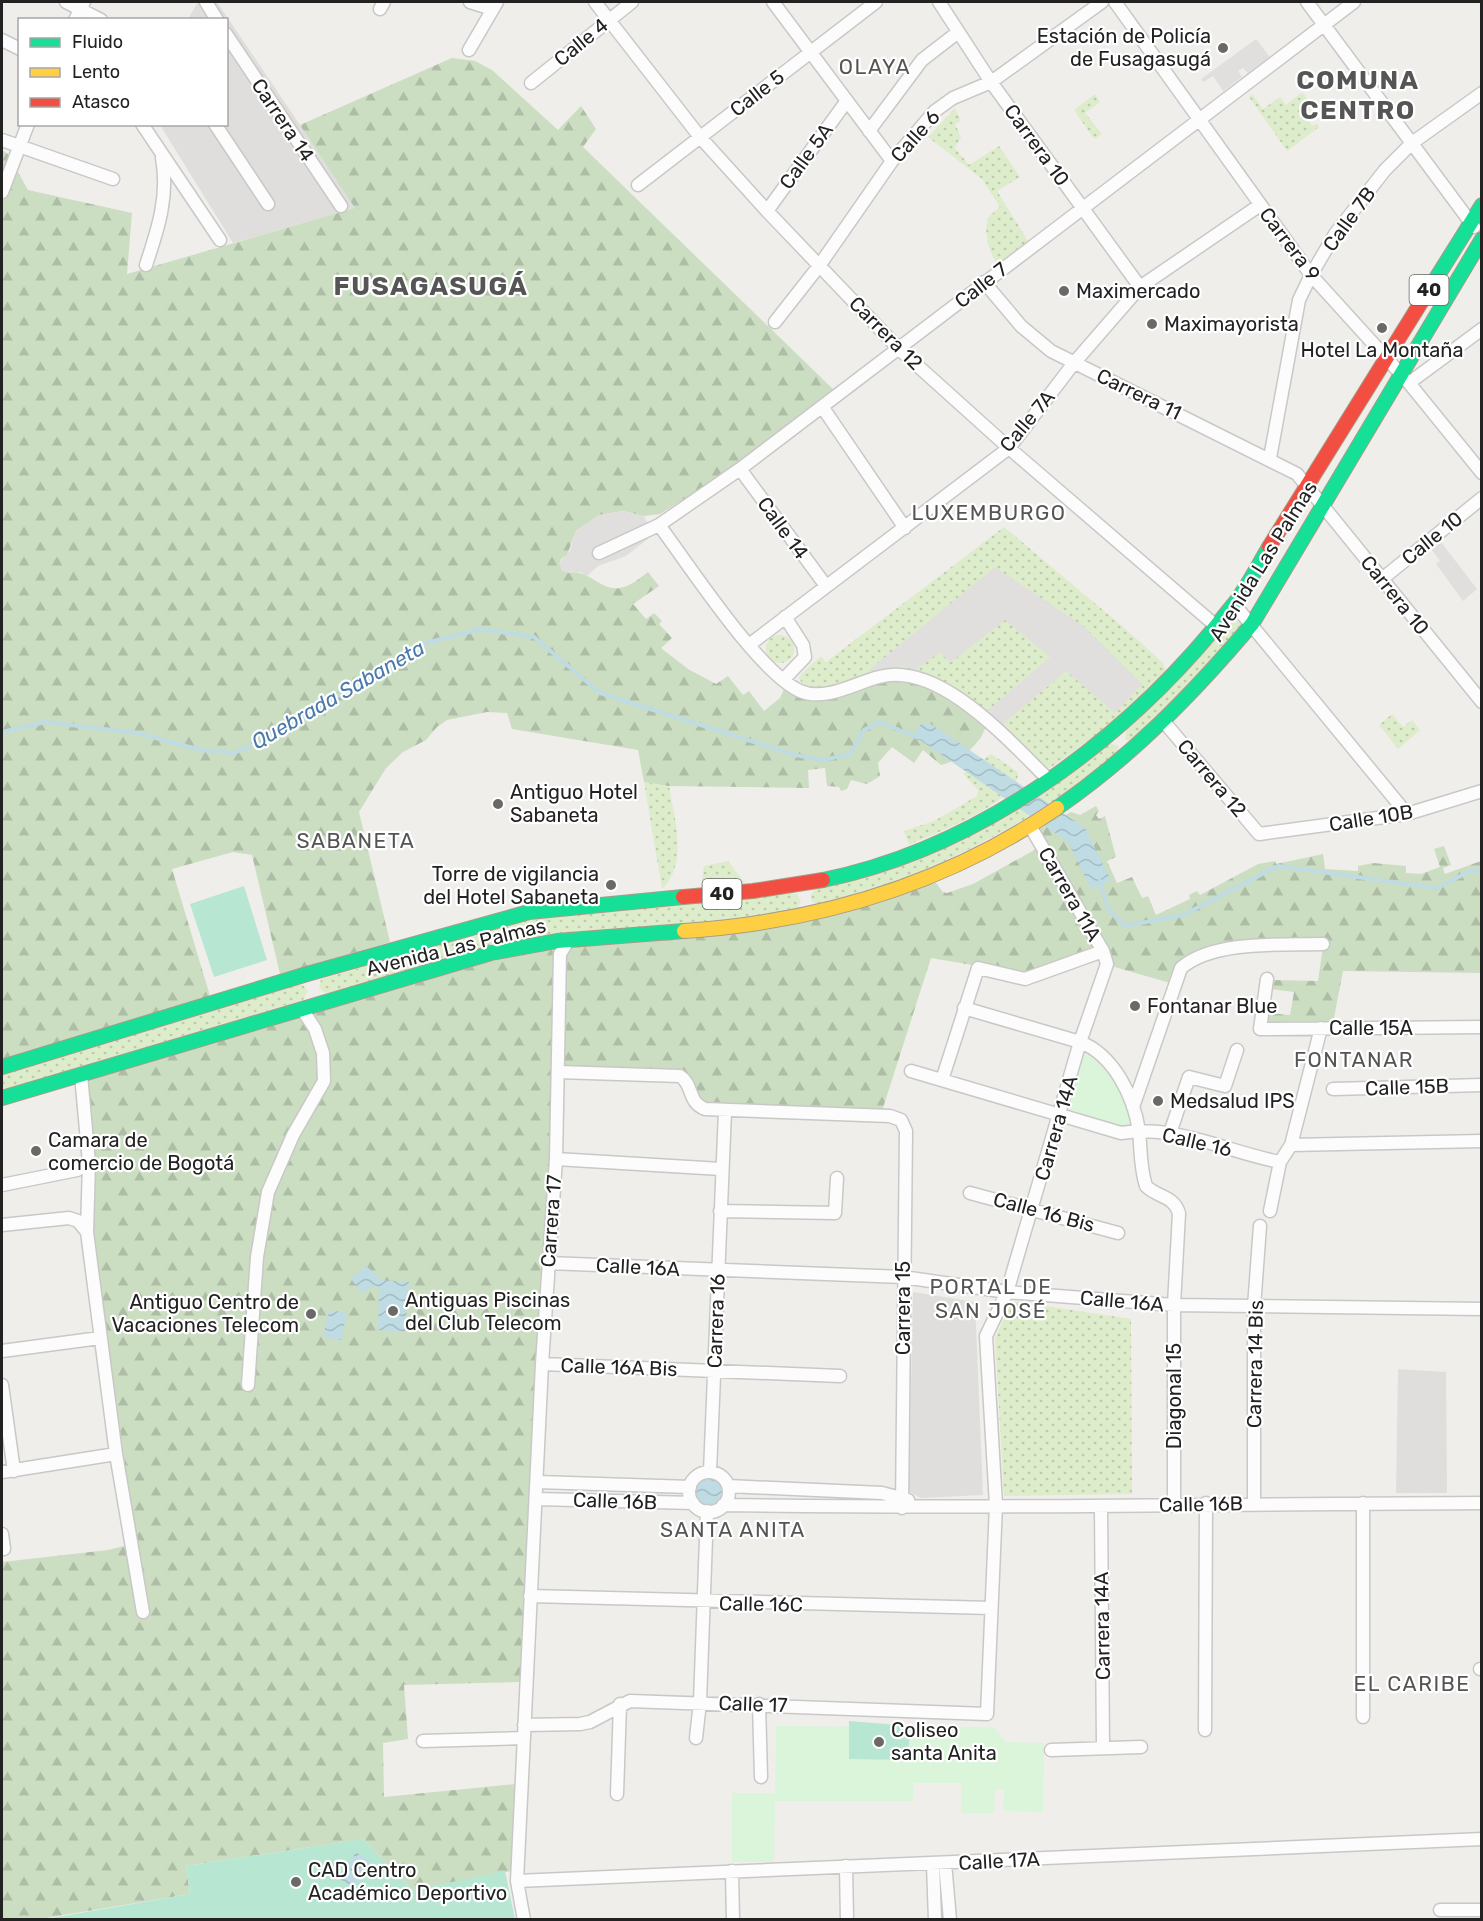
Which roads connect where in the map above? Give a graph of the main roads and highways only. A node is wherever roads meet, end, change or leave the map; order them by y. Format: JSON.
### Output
{"nodes":[{"id":1,"x":1482,"y":205,"type":"edge"},
{"id":2,"x":1482,"y":238,"type":"edge"},
{"id":3,"x":1113,"y":730,"type":"junction"},
{"id":4,"x":1131,"y":754,"type":"junction"},
{"id":5,"x":806,"y":899,"type":"junction"},
{"id":6,"x":313,"y":989,"type":"junction"},
{"id":7,"x":2,"y":1067,"type":"edge"},
{"id":8,"x":2,"y":1098,"type":"edge"}],
"edges":[{"from":1,"to":3,"type":"main road","name":"Avenida Las Palmas","number":"40"},
{"from":2,"to":4,"type":"main road","name":"Avenida Las Palmas","number":"40"},
{"from":3,"to":4,"type":"main road"},
{"from":3,"to":5,"type":"main road","name":"Avenida Las Palmas","number":"40"},
{"from":4,"to":5,"type":"main road","name":"Avenida Las Palmas","number":"40"},
{"from":5,"to":6,"type":"main road","name":"Avenida Las Palmas","number":"40"},
{"from":5,"to":6,"type":"main road","name":"Avenida Las Palmas","number":"40"},
{"from":6,"to":7,"type":"main road","name":"Avenida Las Palmas","number":"40"},
{"from":6,"to":8,"type":"main road","name":"Avenida Las Palmas","number":"40"}]}
